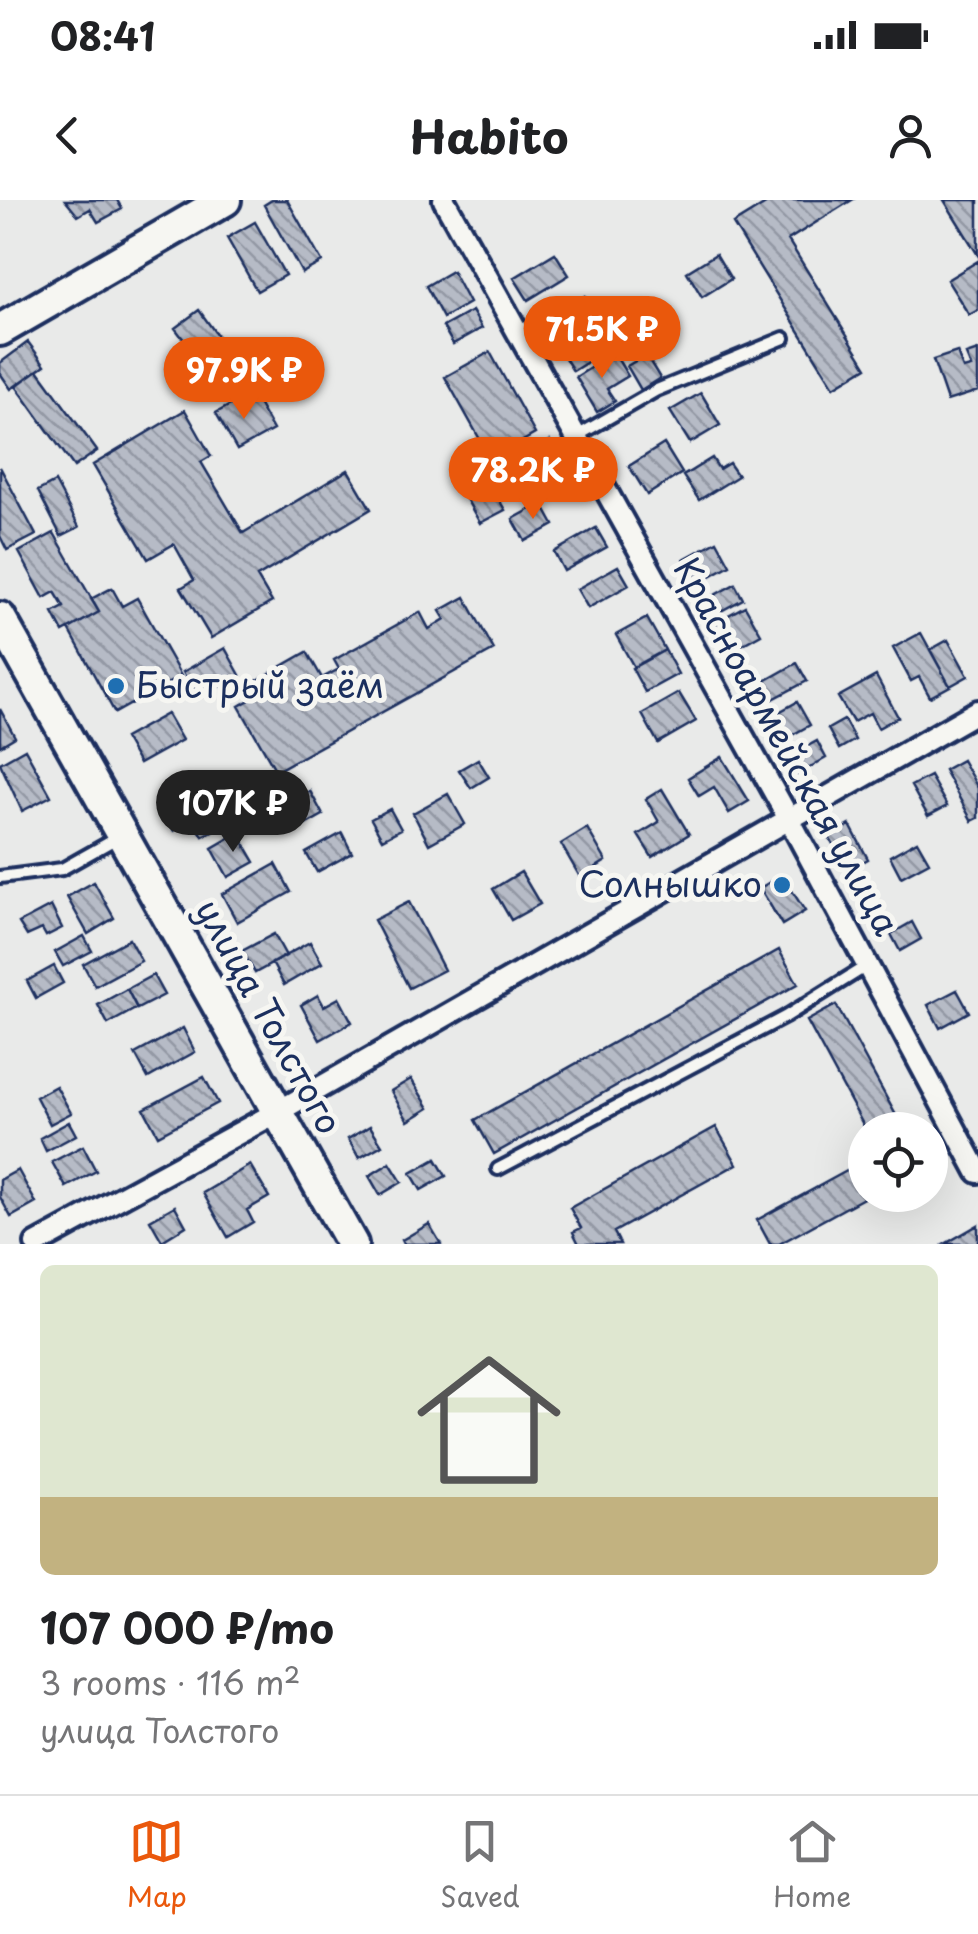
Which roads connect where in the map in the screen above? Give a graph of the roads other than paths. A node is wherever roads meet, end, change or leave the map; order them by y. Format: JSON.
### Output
{"nodes":[{"id":1,"x":224,"y":200,"type":"edge"},
{"id":2,"x":444,"y":200,"type":"edge"},
{"id":3,"x":0,"y":330,"type":"edge"},
{"id":4,"x":784,"y":338,"type":"dead end"},
{"id":5,"x":576,"y":436,"type":"junction"},
{"id":6,"x":0,"y":618,"type":"edge"},
{"id":7,"x":978,"y":711,"type":"edge"},
{"id":8,"x":788,"y":817,"type":"junction"},
{"id":9,"x":122,"y":834,"type":"junction"},
{"id":10,"x":0,"y":877,"type":"edge"},
{"id":11,"x":868,"y":964,"type":"junction"},
{"id":12,"x":279,"y":1112,"type":"junction"},
{"id":13,"x":498,"y":1170,"type":"dead end"},
{"id":14,"x":978,"y":1172,"type":"edge"},
{"id":15,"x":36,"y":1244,"type":"edge"},
{"id":16,"x":352,"y":1244,"type":"edge"}],
"edges":[{"from":1,"to":3,"type":"street"},
{"from":2,"to":5,"type":"street","name":"Красноармейская улица"},
{"from":4,"to":5,"type":"lane"},
{"from":5,"to":8,"type":"street","name":"Красноармейская улица"},
{"from":6,"to":9,"type":"street","name":"улица Толстого"},
{"from":7,"to":8,"type":"street"},
{"from":8,"to":11,"type":"street","name":"Красноармейская улица"},
{"from":8,"to":12,"type":"street"},
{"from":9,"to":10,"type":"lane"},
{"from":9,"to":12,"type":"street","name":"улица Толстого"},
{"from":11,"to":13,"type":"lane"},
{"from":11,"to":14,"type":"street","name":"Красноармейская улица"},
{"from":12,"to":15,"type":"street"},
{"from":12,"to":16,"type":"street","name":"улица Толстого"}]}
